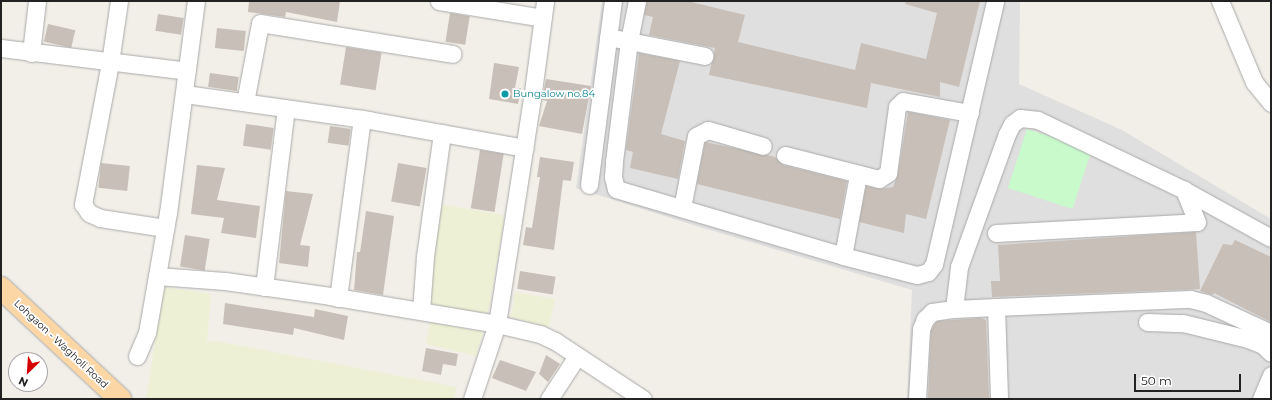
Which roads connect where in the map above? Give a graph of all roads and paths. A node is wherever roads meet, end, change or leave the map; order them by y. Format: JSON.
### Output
{"nodes":[{"id":1,"x":37,"y":1,"type":"edge"},
{"id":2,"x":119,"y":1,"type":"edge"},
{"id":3,"x":196,"y":1,"type":"edge"},
{"id":4,"x":443,"y":1,"type":"edge"},
{"id":5,"x":545,"y":1,"type":"edge"},
{"id":6,"x":613,"y":1,"type":"edge"},
{"id":7,"x":636,"y":1,"type":"edge"},
{"id":8,"x":995,"y":1,"type":"edge"},
{"id":9,"x":1220,"y":1,"type":"edge"},
{"id":10,"x":543,"y":18,"type":"junction"},
{"id":11,"x":608,"y":37,"type":"junction"},
{"id":12,"x":629,"y":41,"type":"junction"},
{"id":13,"x":1,"y":48,"type":"edge"},
{"id":14,"x":31,"y":53,"type":"junction"},
{"id":15,"x":453,"y":54,"type":"dead end"},
{"id":16,"x":705,"y":56,"type":"dead end"},
{"id":17,"x":110,"y":63,"type":"junction"},
{"id":18,"x":187,"y":71,"type":"junction"},
{"id":19,"x":185,"y":94,"type":"junction"},
{"id":20,"x":245,"y":102,"type":"junction"},
{"id":21,"x":1271,"y":103,"type":"edge"},
{"id":22,"x":286,"y":108,"type":"junction"},
{"id":23,"x":970,"y":113,"type":"junction"},
{"id":24,"x":362,"y":119,"type":"junction"},
{"id":25,"x":442,"y":133,"type":"junction"},
{"id":26,"x":763,"y":146,"type":"dead end"},
{"id":27,"x":525,"y":148,"type":"junction"},
{"id":28,"x":785,"y":154,"type":"dead end"},
{"id":29,"x":858,"y":175,"type":"junction"},
{"id":30,"x":589,"y":186,"type":"dead end"},
{"id":31,"x":1184,"y":190,"type":"junction"},
{"id":32,"x":682,"y":208,"type":"junction"},
{"id":33,"x":165,"y":228,"type":"junction"},
{"id":34,"x":996,"y":233,"type":"dead end"},
{"id":35,"x":1271,"y":238,"type":"edge"},
{"id":36,"x":843,"y":256,"type":"junction"},
{"id":37,"x":157,"y":276,"type":"junction"},
{"id":38,"x":264,"y":286,"type":"junction"},
{"id":39,"x":1,"y":288,"type":"edge"},
{"id":40,"x":338,"y":298,"type":"junction"},
{"id":41,"x":996,"y":307,"type":"junction"},
{"id":42,"x":954,"y":309,"type":"junction"},
{"id":43,"x":421,"y":311,"type":"junction"},
{"id":44,"x":1147,"y":322,"type":"dead end"},
{"id":45,"x":497,"y":324,"type":"junction"},
{"id":46,"x":1271,"y":333,"type":"edge"},
{"id":47,"x":1271,"y":353,"type":"edge"},
{"id":48,"x":137,"y":356,"type":"dead end"},
{"id":49,"x":577,"y":356,"type":"junction"},
{"id":50,"x":1271,"y":375,"type":"edge"},
{"id":51,"x":639,"y":398,"type":"edge"},
{"id":52,"x":120,"y":399,"type":"edge"},
{"id":53,"x":472,"y":399,"type":"edge"},
{"id":54,"x":549,"y":399,"type":"edge"},
{"id":55,"x":917,"y":399,"type":"edge"},
{"id":56,"x":999,"y":399,"type":"edge"},
{"id":57,"x":1261,"y":399,"type":"edge"}],
"edges":[{"from":1,"to":14,"type":"street"},
{"from":2,"to":17,"type":"street"},
{"from":3,"to":18,"type":"street"},
{"from":4,"to":10,"type":"street"},
{"from":5,"to":10,"type":"street"},
{"from":6,"to":11,"type":"street"},
{"from":7,"to":12,"type":"street"},
{"from":8,"to":23,"type":"street"},
{"from":9,"to":21,"type":"street"},
{"from":10,"to":27,"type":"street"},
{"from":11,"to":12,"type":"street"},
{"from":11,"to":30,"type":"street"},
{"from":12,"to":16,"type":"street"},
{"from":12,"to":32,"type":"street"},
{"from":13,"to":14,"type":"street"},
{"from":14,"to":17,"type":"street"},
{"from":15,"to":20,"type":"street"},
{"from":17,"to":18,"type":"street"},
{"from":17,"to":33,"type":"street"},
{"from":18,"to":19,"type":"street"},
{"from":19,"to":20,"type":"street"},
{"from":19,"to":33,"type":"street"},
{"from":20,"to":22,"type":"street"},
{"from":22,"to":24,"type":"street"},
{"from":22,"to":38,"type":"street"},
{"from":23,"to":29,"type":"street"},
{"from":23,"to":36,"type":"street"},
{"from":24,"to":25,"type":"street"},
{"from":24,"to":40,"type":"street"},
{"from":25,"to":27,"type":"street"},
{"from":25,"to":43,"type":"street"},
{"from":26,"to":32,"type":"street"},
{"from":27,"to":45,"type":"street"},
{"from":28,"to":29,"type":"street"},
{"from":29,"to":36,"type":"street"},
{"from":31,"to":34,"type":"street"},
{"from":31,"to":35,"type":"street"},
{"from":31,"to":42,"type":"street"},
{"from":32,"to":36,"type":"street"},
{"from":33,"to":37,"type":"street"},
{"from":37,"to":38,"type":"street"},
{"from":37,"to":48,"type":"street"},
{"from":38,"to":40,"type":"street"},
{"from":39,"to":52,"type":"main road","name":"Lohgaon - Wagholi Road"},
{"from":40,"to":43,"type":"street"},
{"from":41,"to":42,"type":"street"},
{"from":41,"to":46,"type":"street"},
{"from":41,"to":56,"type":"street"},
{"from":42,"to":55,"type":"street"},
{"from":43,"to":45,"type":"street"},
{"from":44,"to":47,"type":"street"},
{"from":45,"to":49,"type":"street"},
{"from":45,"to":53,"type":"street"},
{"from":49,"to":51,"type":"street"},
{"from":49,"to":54,"type":"street"},
{"from":50,"to":57,"type":"street"}]}
